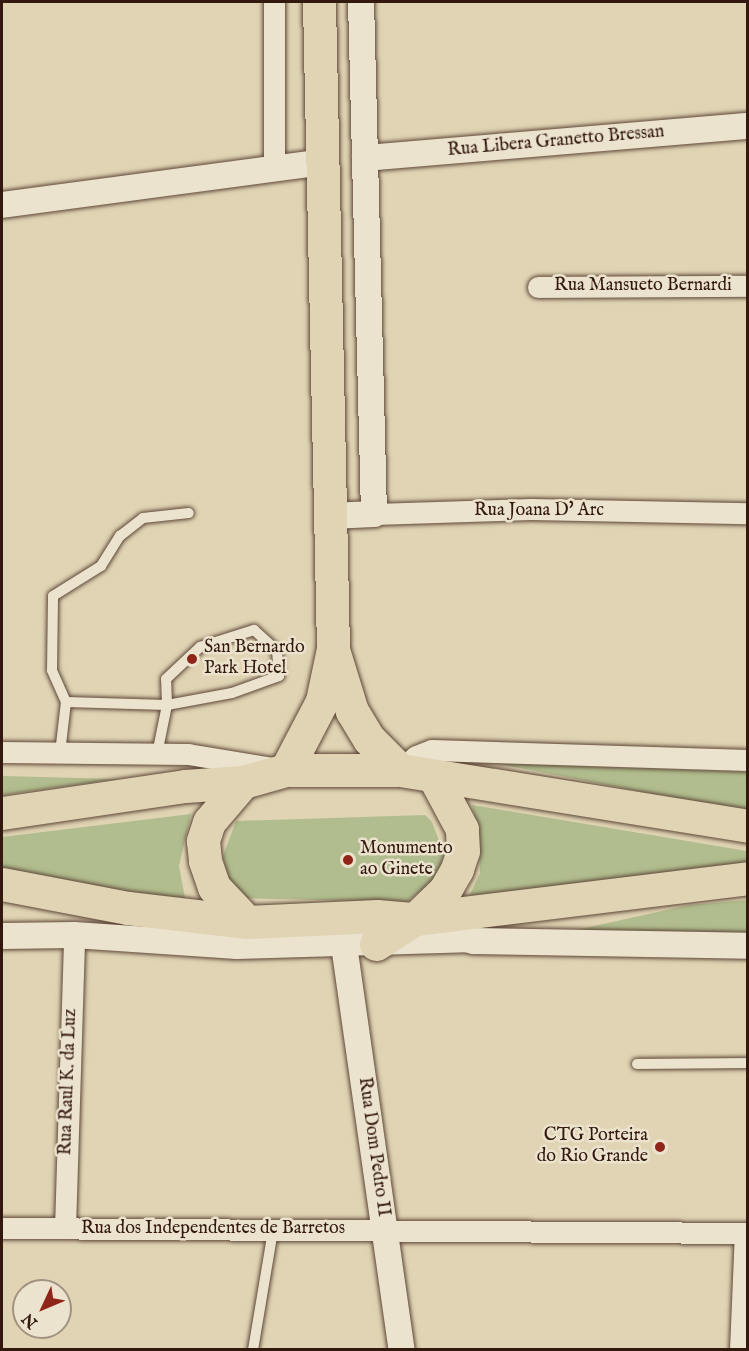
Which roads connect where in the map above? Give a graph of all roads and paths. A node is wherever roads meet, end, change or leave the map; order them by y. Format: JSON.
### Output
{"nodes":[{"id":1,"x":273,"y":2,"type":"edge"},
{"id":2,"x":319,"y":2,"type":"edge"},
{"id":3,"x":361,"y":2,"type":"edge"},
{"id":4,"x":747,"y":126,"type":"edge"},
{"id":5,"x":364,"y":158,"type":"junction"},
{"id":6,"x":323,"y":162,"type":"junction"},
{"id":7,"x":274,"y":167,"type":"junction"},
{"id":8,"x":2,"y":205,"type":"edge"},
{"id":9,"x":747,"y":286,"type":"edge"},
{"id":10,"x":538,"y":287,"type":"dead end"},
{"id":11,"x":189,"y":513,"type":"dead end"},
{"id":12,"x":747,"y":513,"type":"edge"},
{"id":13,"x":374,"y":514,"type":"junction"},
{"id":14,"x":330,"y":516,"type":"junction"},
{"id":15,"x":333,"y":649,"type":"junction"},
{"id":16,"x":66,"y":702,"type":"junction"},
{"id":17,"x":167,"y":705,"type":"junction"},
{"id":18,"x":2,"y":752,"type":"edge"},
{"id":19,"x":60,"y":753,"type":"junction"},
{"id":20,"x":157,"y":754,"type":"junction"},
{"id":21,"x":747,"y":760,"type":"edge"},
{"id":22,"x":286,"y":770,"type":"junction"},
{"id":23,"x":400,"y":770,"type":"junction"},
{"id":24,"x":434,"y":777,"type":"junction"},
{"id":25,"x":243,"y":782,"type":"junction"},
{"id":26,"x":2,"y":813,"type":"edge"},
{"id":27,"x":747,"y":826,"type":"edge"},
{"id":28,"x":747,"y":878,"type":"edge"},
{"id":29,"x":2,"y":884,"type":"edge"},
{"id":30,"x":415,"y":919,"type":"junction"},
{"id":31,"x":247,"y":922,"type":"junction"},
{"id":32,"x":74,"y":935,"type":"junction"},
{"id":33,"x":2,"y":936,"type":"edge"},
{"id":34,"x":467,"y":939,"type":"junction"},
{"id":35,"x":376,"y":944,"type":"junction"},
{"id":36,"x":344,"y":945,"type":"junction"},
{"id":37,"x":747,"y":946,"type":"edge"},
{"id":38,"x":747,"y":1063,"type":"edge"},
{"id":39,"x":637,"y":1064,"type":"dead end"},
{"id":40,"x":2,"y":1228,"type":"edge"},
{"id":41,"x":65,"y":1228,"type":"junction"},
{"id":42,"x":273,"y":1230,"type":"junction"},
{"id":43,"x":384,"y":1231,"type":"junction"},
{"id":44,"x":746,"y":1233,"type":"edge"},
{"id":45,"x":253,"y":1350,"type":"edge"},
{"id":46,"x":402,"y":1350,"type":"edge"},
{"id":47,"x":740,"y":1350,"type":"edge"}],
"edges":[{"from":1,"to":7,"type":"street"},
{"from":2,"to":6,"type":"main road"},
{"from":3,"to":5,"type":"street"},
{"from":4,"to":5,"type":"street","name":"Rua Libera Granetto Bressan"},
{"from":5,"to":13,"type":"street"},
{"from":6,"to":7,"type":"street"},
{"from":6,"to":14,"type":"main road"},
{"from":7,"to":8,"type":"street"},
{"from":9,"to":10,"type":"street","name":"Rua Mansueto Bernardi"},
{"from":11,"to":16,"type":"lane"},
{"from":12,"to":13,"type":"street","name":"Rua Joana D' Arc"},
{"from":13,"to":14,"type":"street","name":"Rua Joana D' Arc"},
{"from":14,"to":15,"type":"main road"},
{"from":15,"to":22,"type":"main road"},
{"from":15,"to":23,"type":"main road"},
{"from":16,"to":17,"type":"lane"},
{"from":16,"to":19,"type":"lane"},
{"from":17,"to":17,"type":"lane"},
{"from":17,"to":20,"type":"lane"},
{"from":18,"to":19,"type":"street"},
{"from":19,"to":20,"type":"street"},
{"from":20,"to":22,"type":"street"},
{"from":21,"to":23,"type":"street"},
{"from":22,"to":23,"type":"main road"},
{"from":22,"to":25,"type":"main road"},
{"from":23,"to":24,"type":"main road"},
{"from":24,"to":27,"type":"main road"},
{"from":24,"to":30,"type":"main road"},
{"from":25,"to":26,"type":"main road"},
{"from":25,"to":31,"type":"main road"},
{"from":28,"to":30,"type":"main road"},
{"from":29,"to":31,"type":"main road"},
{"from":30,"to":31,"type":"main road"},
{"from":30,"to":34,"type":"street"},
{"from":30,"to":35,"type":"main road"},
{"from":32,"to":33,"type":"street"},
{"from":32,"to":36,"type":"street"},
{"from":32,"to":41,"type":"street","name":"Rua Raul K. da Luz"},
{"from":34,"to":35,"type":"street"},
{"from":34,"to":37,"type":"street"},
{"from":35,"to":36,"type":"street"},
{"from":36,"to":43,"type":"street","name":"Rua Dom Pedro II"},
{"from":38,"to":39,"type":"lane"},
{"from":40,"to":41,"type":"street","name":"Rua dos Independentes de Barretos"},
{"from":41,"to":42,"type":"street","name":"Rua dos Independentes de Barretos"},
{"from":42,"to":43,"type":"street","name":"Rua dos Independentes de Barretos"},
{"from":42,"to":45,"type":"lane"},
{"from":43,"to":44,"type":"street","name":"Rua dos Independentes de Barretos"},
{"from":43,"to":46,"type":"street","name":"Rua Dom Pedro II"},
{"from":44,"to":47,"type":"street"}]}
